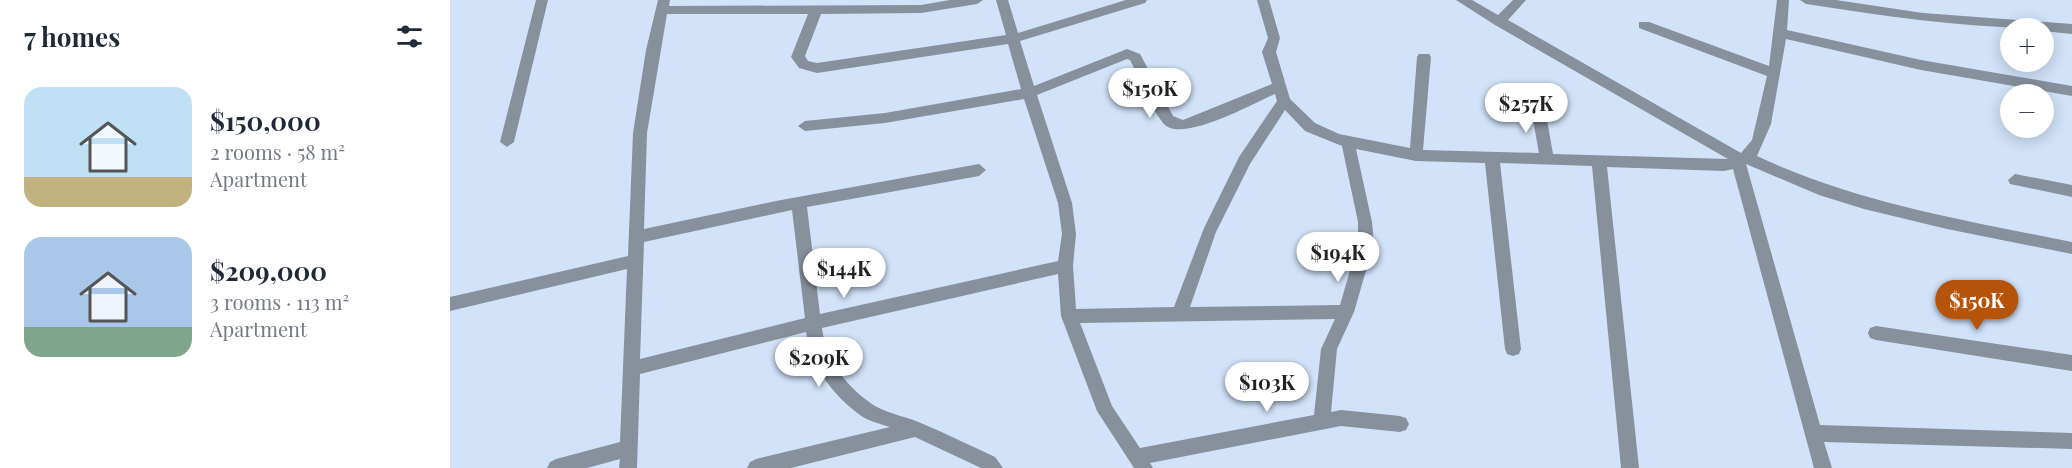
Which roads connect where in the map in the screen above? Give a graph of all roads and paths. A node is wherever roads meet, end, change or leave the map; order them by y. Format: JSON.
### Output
{"nodes":[{"id":1,"x":542,"y":0,"type":"edge"},
{"id":2,"x":977,"y":0,"type":"edge"},
{"id":3,"x":1002,"y":0,"type":"edge"},
{"id":4,"x":1141,"y":0,"type":"edge"},
{"id":5,"x":1263,"y":0,"type":"edge"},
{"id":6,"x":1462,"y":0,"type":"edge"},
{"id":7,"x":1520,"y":0,"type":"edge"},
{"id":8,"x":1783,"y":0,"type":"edge"},
{"id":9,"x":1806,"y":0,"type":"edge"},
{"id":10,"x":663,"y":5,"type":"edge"},
{"id":11,"x":816,"y":9,"type":"junction"},
{"id":12,"x":1499,"y":22,"type":"junction"},
{"id":13,"x":1644,"y":25,"type":"dead end"},
{"id":14,"x":2072,"y":29,"type":"edge"},
{"id":15,"x":1781,"y":33,"type":"junction"},
{"id":16,"x":1012,"y":39,"type":"junction"},
{"id":17,"x":1424,"y":57,"type":"dead end"},
{"id":18,"x":1774,"y":73,"type":"junction"},
{"id":19,"x":2072,"y":91,"type":"edge"},
{"id":20,"x":1029,"y":93,"type":"junction"},
{"id":21,"x":1281,"y":94,"type":"junction"},
{"id":22,"x":1537,"y":103,"type":"dead end"},
{"id":23,"x":805,"y":126,"type":"dead end"},
{"id":24,"x":507,"y":142,"type":"dead end"},
{"id":25,"x":1348,"y":142,"type":"junction"},
{"id":26,"x":1416,"y":155,"type":"junction"},
{"id":27,"x":1492,"y":159,"type":"junction"},
{"id":28,"x":1546,"y":159,"type":"junction"},
{"id":29,"x":1742,"y":160,"type":"junction"},
{"id":30,"x":1599,"y":161,"type":"junction"},
{"id":31,"x":979,"y":170,"type":"dead end"},
{"id":32,"x":2014,"y":180,"type":"dead end"},
{"id":33,"x":2072,"y":191,"type":"edge"},
{"id":34,"x":799,"y":203,"type":"junction"},
{"id":35,"x":638,"y":237,"type":"junction"},
{"id":36,"x":2072,"y":248,"type":"edge"},
{"id":37,"x":637,"y":260,"type":"junction"},
{"id":38,"x":1065,"y":266,"type":"junction"},
{"id":39,"x":450,"y":304,"type":"edge"},
{"id":40,"x":1346,"y":312,"type":"junction"},
{"id":41,"x":1180,"y":314,"type":"junction"},
{"id":42,"x":1069,"y":316,"type":"junction"},
{"id":43,"x":812,"y":323,"type":"junction"},
{"id":44,"x":1876,"y":333,"type":"dead end"},
{"id":45,"x":1514,"y":349,"type":"dead end"},
{"id":46,"x":2072,"y":363,"type":"edge"},
{"id":47,"x":631,"y":369,"type":"junction"},
{"id":48,"x":1322,"y":420,"type":"junction"},
{"id":49,"x":1400,"y":424,"type":"dead end"},
{"id":50,"x":916,"y":429,"type":"junction"},
{"id":51,"x":1812,"y":433,"type":"junction"},
{"id":52,"x":2072,"y":441,"type":"edge"},
{"id":53,"x":630,"y":448,"type":"junction"},
{"id":54,"x":1139,"y":463,"type":"edge"},
{"id":55,"x":556,"y":468,"type":"edge"},
{"id":56,"x":628,"y":468,"type":"edge"},
{"id":57,"x":756,"y":468,"type":"edge"},
{"id":58,"x":993,"y":468,"type":"edge"},
{"id":59,"x":1630,"y":468,"type":"edge"},
{"id":60,"x":1823,"y":468,"type":"edge"}],
"edges":[{"from":1,"to":24,"type":"street"},
{"from":2,"to":11,"type":"street"},
{"from":3,"to":16,"type":"street"},
{"from":4,"to":16,"type":"street"},
{"from":5,"to":21,"type":"street"},
{"from":6,"to":12,"type":"street"},
{"from":7,"to":12,"type":"street"},
{"from":8,"to":15,"type":"street"},
{"from":9,"to":14,"type":"street"},
{"from":10,"to":11,"type":"street"},
{"from":10,"to":35,"type":"street"},
{"from":11,"to":16,"type":"street"},
{"from":12,"to":29,"type":"street"},
{"from":13,"to":18,"type":"street"},
{"from":15,"to":18,"type":"street"},
{"from":15,"to":19,"type":"street"},
{"from":16,"to":20,"type":"street"},
{"from":17,"to":26,"type":"street"},
{"from":18,"to":29,"type":"street"},
{"from":20,"to":21,"type":"street"},
{"from":20,"to":23,"type":"street"},
{"from":20,"to":38,"type":"street"},
{"from":21,"to":25,"type":"street"},
{"from":21,"to":41,"type":"street"},
{"from":22,"to":28,"type":"street"},
{"from":25,"to":26,"type":"street"},
{"from":25,"to":40,"type":"street"},
{"from":26,"to":27,"type":"street"},
{"from":27,"to":28,"type":"street"},
{"from":27,"to":45,"type":"street"},
{"from":28,"to":30,"type":"street"},
{"from":29,"to":30,"type":"street"},
{"from":29,"to":36,"type":"street"},
{"from":29,"to":51,"type":"street"},
{"from":30,"to":59,"type":"street"},
{"from":31,"to":34,"type":"street"},
{"from":32,"to":33,"type":"street"},
{"from":34,"to":35,"type":"street"},
{"from":34,"to":43,"type":"street"},
{"from":35,"to":37,"type":"street"},
{"from":37,"to":39,"type":"street"},
{"from":37,"to":47,"type":"street"},
{"from":38,"to":42,"type":"street"},
{"from":38,"to":43,"type":"street"},
{"from":40,"to":41,"type":"street"},
{"from":40,"to":48,"type":"street"},
{"from":41,"to":42,"type":"street"},
{"from":42,"to":54,"type":"street"},
{"from":43,"to":47,"type":"street"},
{"from":43,"to":50,"type":"street"},
{"from":44,"to":46,"type":"street"},
{"from":47,"to":53,"type":"street"},
{"from":48,"to":49,"type":"street"},
{"from":48,"to":54,"type":"street"},
{"from":50,"to":57,"type":"street"},
{"from":50,"to":58,"type":"street"},
{"from":51,"to":52,"type":"street"},
{"from":51,"to":60,"type":"street"},
{"from":53,"to":55,"type":"street"},
{"from":53,"to":56,"type":"street"}]}
